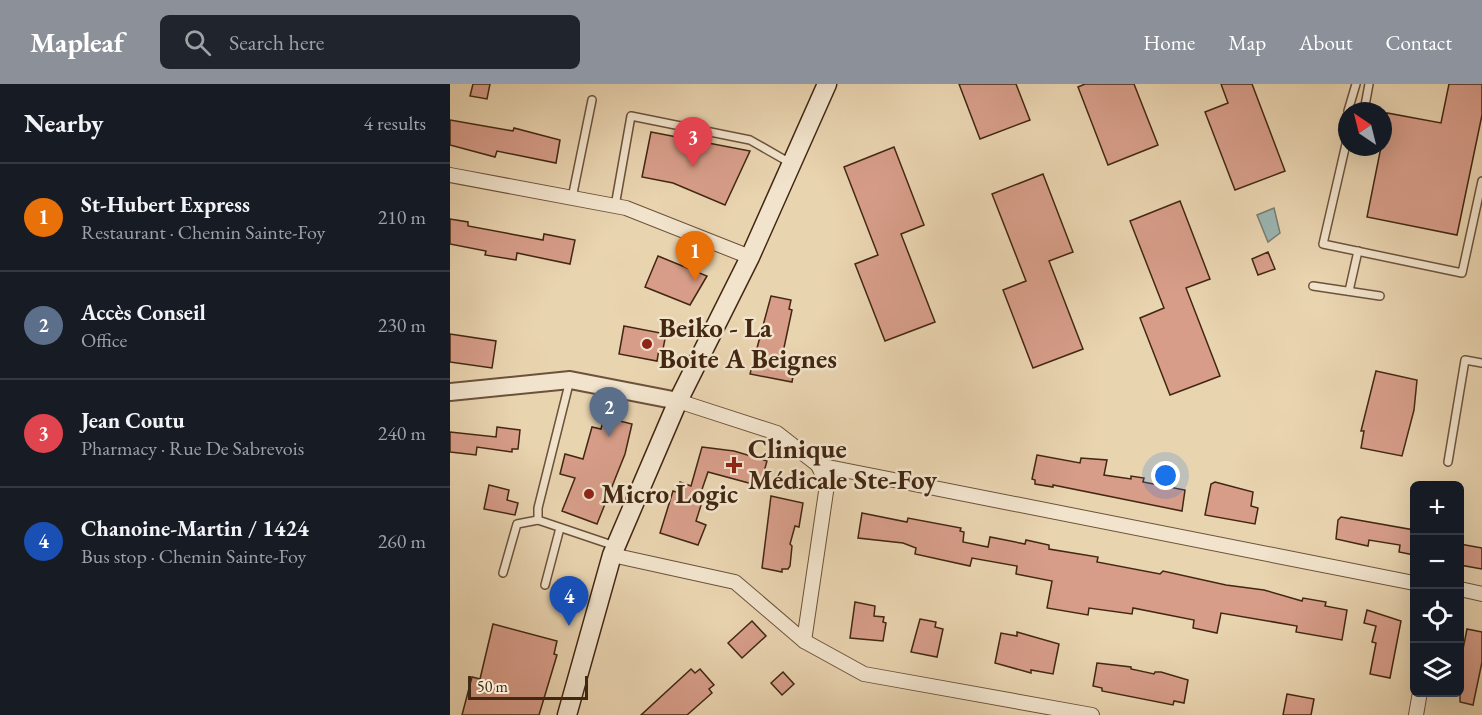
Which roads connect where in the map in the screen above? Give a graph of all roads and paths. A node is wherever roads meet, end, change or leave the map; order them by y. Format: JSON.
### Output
{"nodes":[{"id":1,"x":827,"y":84,"type":"edge"},
{"id":2,"x":1356,"y":84,"type":"edge"},
{"id":3,"x":1369,"y":84,"type":"edge"},
{"id":4,"x":592,"y":100,"type":"dead end"},
{"id":5,"x":1351,"y":102,"type":"edge"},
{"id":6,"x":1366,"y":102,"type":"edge"},
{"id":7,"x":1344,"y":156,"type":"edge"},
{"id":8,"x":792,"y":164,"type":"junction"},
{"id":9,"x":450,"y":176,"type":"edge"},
{"id":10,"x":1482,"y":181,"type":"edge"},
{"id":11,"x":572,"y":198,"type":"junction"},
{"id":12,"x":615,"y":206,"type":"junction"},
{"id":13,"x":1358,"y":251,"type":"junction"},
{"id":14,"x":750,"y":257,"type":"junction"},
{"id":15,"x":1313,"y":286,"type":"dead end"},
{"id":16,"x":1349,"y":291,"type":"junction"},
{"id":17,"x":1380,"y":296,"type":"dead end"},
{"id":18,"x":1482,"y":363,"type":"edge"},
{"id":19,"x":570,"y":380,"type":"junction"},
{"id":20,"x":450,"y":393,"type":"edge"},
{"id":21,"x":678,"y":401,"type":"junction"},
{"id":22,"x":1448,"y":462,"type":"dead end"},
{"id":23,"x":818,"y":465,"type":"junction"},
{"id":24,"x":538,"y":520,"type":"junction"},
{"id":25,"x":561,"y":528,"type":"junction"},
{"id":26,"x":614,"y":551,"type":"junction"},
{"id":27,"x":503,"y":573,"type":"dead end"},
{"id":28,"x":1410,"y":582,"type":"edge"},
{"id":29,"x":545,"y":585,"type":"dead end"},
{"id":30,"x":1464,"y":590,"type":"edge"},
{"id":31,"x":1482,"y":594,"type":"edge"},
{"id":32,"x":804,"y":640,"type":"junction"},
{"id":33,"x":1419,"y":697,"type":"edge"},
{"id":34,"x":567,"y":715,"type":"edge"},
{"id":35,"x":1092,"y":715,"type":"edge"},
{"id":36,"x":1416,"y":715,"type":"edge"}],
"edges":[{"from":1,"to":8,"type":"main road"},
{"from":2,"to":5,"type":"lane"},
{"from":3,"to":6,"type":"lane"},
{"from":4,"to":11,"type":"lane"},
{"from":7,"to":13,"type":"lane"},
{"from":8,"to":12,"type":"lane"},
{"from":8,"to":14,"type":"main road"},
{"from":9,"to":11,"type":"street"},
{"from":10,"to":13,"type":"lane"},
{"from":11,"to":12,"type":"street"},
{"from":12,"to":14,"type":"street"},
{"from":13,"to":16,"type":"lane"},
{"from":14,"to":21,"type":"main road"},
{"from":15,"to":16,"type":"lane"},
{"from":16,"to":17,"type":"lane"},
{"from":18,"to":22,"type":"lane"},
{"from":19,"to":20,"type":"street"},
{"from":19,"to":21,"type":"street"},
{"from":19,"to":24,"type":"lane"},
{"from":21,"to":23,"type":"street"},
{"from":21,"to":26,"type":"main road"},
{"from":23,"to":28,"type":"street"},
{"from":23,"to":32,"type":"street"},
{"from":24,"to":25,"type":"lane"},
{"from":24,"to":27,"type":"lane"},
{"from":25,"to":26,"type":"lane"},
{"from":25,"to":29,"type":"lane"},
{"from":26,"to":32,"type":"street"},
{"from":26,"to":34,"type":"main road"},
{"from":30,"to":31,"type":"street"},
{"from":32,"to":35,"type":"street"},
{"from":33,"to":36,"type":"street"}]}
